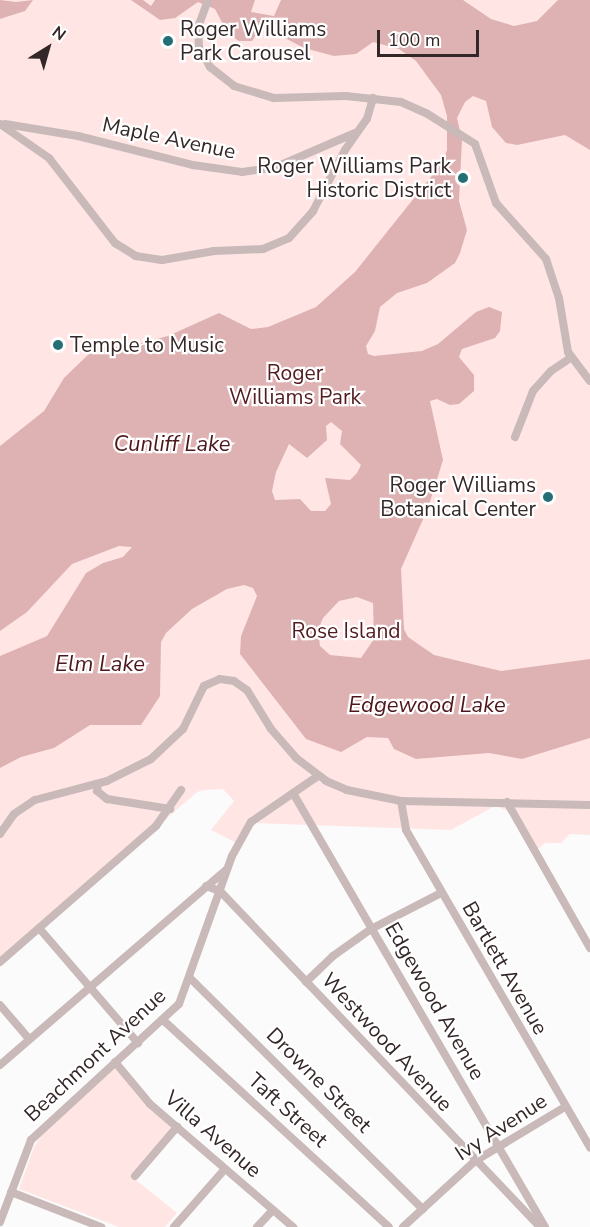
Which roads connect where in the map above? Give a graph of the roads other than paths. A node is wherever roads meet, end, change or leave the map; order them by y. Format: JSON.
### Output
{"nodes":[{"id":1,"x":207,"y":3,"type":"edge"},
{"id":2,"x":374,"y":98,"type":"junction"},
{"id":3,"x":0,"y":123,"type":"edge"},
{"id":4,"x":358,"y":132,"type":"junction"},
{"id":5,"x":570,"y":358,"type":"junction"},
{"id":6,"x":590,"y":381,"type":"edge"},
{"id":7,"x":515,"y":437,"type":"dead end"},
{"id":8,"x":318,"y":776,"type":"junction"},
{"id":9,"x":98,"y":784,"type":"junction"},
{"id":10,"x":181,"y":790,"type":"dead end"},
{"id":11,"x":293,"y":794,"type":"junction"},
{"id":12,"x":401,"y":801,"type":"junction"},
{"id":13,"x":507,"y":802,"type":"junction"},
{"id":14,"x":590,"y":805,"type":"edge"},
{"id":15,"x":170,"y":809,"type":"junction"},
{"id":16,"x":0,"y":834,"type":"edge"},
{"id":17,"x":229,"y":867,"type":"junction"},
{"id":18,"x":206,"y":886,"type":"junction"},
{"id":19,"x":220,"y":891,"type":"junction"},
{"id":20,"x":441,"y":893,"type":"junction"},
{"id":21,"x":39,"y":928,"type":"junction"},
{"id":22,"x":372,"y":929,"type":"junction"},
{"id":23,"x":590,"y":948,"type":"edge"},
{"id":24,"x":0,"y":962,"type":"edge"},
{"id":25,"x":189,"y":978,"type":"junction"},
{"id":26,"x":306,"y":982,"type":"junction"},
{"id":27,"x":89,"y":987,"type":"junction"},
{"id":28,"x":0,"y":1005,"type":"edge"},
{"id":29,"x":163,"y":1020,"type":"junction"},
{"id":30,"x":29,"y":1039,"type":"junction"},
{"id":31,"x":138,"y":1043,"type":"junction"},
{"id":32,"x":115,"y":1062,"type":"junction"},
{"id":33,"x":0,"y":1065,"type":"edge"},
{"id":34,"x":566,"y":1107,"type":"junction"},
{"id":35,"x":177,"y":1127,"type":"junction"},
{"id":36,"x":500,"y":1146,"type":"junction"},
{"id":37,"x":590,"y":1148,"type":"edge"},
{"id":38,"x":475,"y":1161,"type":"junction"},
{"id":39,"x":225,"y":1169,"type":"junction"},
{"id":40,"x":135,"y":1176,"type":"dead end"},
{"id":41,"x":11,"y":1192,"type":"junction"},
{"id":42,"x":423,"y":1209,"type":"junction"},
{"id":43,"x":273,"y":1210,"type":"junction"},
{"id":44,"x":0,"y":1222,"type":"edge"},
{"id":45,"x":87,"y":1224,"type":"edge"},
{"id":46,"x":409,"y":1225,"type":"edge"},
{"id":47,"x":101,"y":1227,"type":"edge"},
{"id":48,"x":174,"y":1227,"type":"edge"},
{"id":49,"x":257,"y":1227,"type":"edge"},
{"id":50,"x":292,"y":1227,"type":"edge"},
{"id":51,"x":389,"y":1227,"type":"edge"},
{"id":52,"x":540,"y":1227,"type":"edge"},
{"id":53,"x":545,"y":1227,"type":"edge"}],
"edges":[{"from":1,"to":2,"type":"street"},
{"from":2,"to":4,"type":"street"},
{"from":2,"to":5,"type":"street"},
{"from":3,"to":4,"type":"street","name":"Maple Avenue"},
{"from":3,"to":4,"type":"street"},
{"from":5,"to":6,"type":"street"},
{"from":5,"to":7,"type":"street"},
{"from":8,"to":9,"type":"street"},
{"from":8,"to":11,"type":"street","name":"Beachmont Avenue"},
{"from":8,"to":12,"type":"street"},
{"from":9,"to":15,"type":"street"},
{"from":9,"to":16,"type":"street"},
{"from":10,"to":15,"type":"street"},
{"from":11,"to":17,"type":"street","name":"Beachmont Avenue"},
{"from":11,"to":22,"type":"street","name":"Edgewood Avenue"},
{"from":12,"to":13,"type":"street"},
{"from":12,"to":20,"type":"street","name":"Bartlett Avenue"},
{"from":13,"to":14,"type":"street"},
{"from":13,"to":23,"type":"street"},
{"from":15,"to":21,"type":"street"},
{"from":17,"to":18,"type":"street"},
{"from":17,"to":19,"type":"street","name":"Beachmont Avenue"},
{"from":18,"to":19,"type":"street","name":"Westwood Avenue"},
{"from":18,"to":27,"type":"street"},
{"from":19,"to":25,"type":"street","name":"Beachmont Avenue"},
{"from":19,"to":26,"type":"street","name":"Westwood Avenue"},
{"from":20,"to":22,"type":"street"},
{"from":20,"to":34,"type":"street","name":"Bartlett Avenue"},
{"from":21,"to":24,"type":"street"},
{"from":21,"to":27,"type":"street"},
{"from":22,"to":26,"type":"street"},
{"from":22,"to":36,"type":"street","name":"Edgewood Avenue"},
{"from":25,"to":29,"type":"street","name":"Beachmont Avenue"},
{"from":25,"to":42,"type":"street","name":"Drowne Street"},
{"from":26,"to":38,"type":"street","name":"Westwood Avenue"},
{"from":27,"to":30,"type":"street"},
{"from":27,"to":31,"type":"street"},
{"from":28,"to":30,"type":"street"},
{"from":29,"to":31,"type":"street","name":"Beachmont Avenue"},
{"from":29,"to":51,"type":"street","name":"Taft Street"},
{"from":30,"to":33,"type":"street"},
{"from":31,"to":32,"type":"street","name":"Beachmont Avenue"},
{"from":32,"to":35,"type":"street","name":"Villa Avenue"},
{"from":32,"to":41,"type":"street","name":"Beachmont Avenue"},
{"from":34,"to":36,"type":"street","name":"Ivy Avenue"},
{"from":34,"to":37,"type":"street","name":"Bartlett Avenue"},
{"from":35,"to":39,"type":"street","name":"Villa Avenue"},
{"from":35,"to":40,"type":"street"},
{"from":36,"to":38,"type":"street","name":"Ivy Avenue"},
{"from":36,"to":53,"type":"street","name":"Edgewood Avenue"},
{"from":38,"to":42,"type":"street","name":"Ivy Avenue"},
{"from":38,"to":52,"type":"street","name":"Westwood Avenue"},
{"from":39,"to":43,"type":"street","name":"Villa Avenue"},
{"from":39,"to":48,"type":"street"},
{"from":41,"to":44,"type":"street","name":"Beachmont Avenue"},
{"from":41,"to":45,"type":"street"},
{"from":42,"to":46,"type":"street","name":"Ivy Avenue"},
{"from":43,"to":49,"type":"street"},
{"from":43,"to":50,"type":"street","name":"Villa Avenue"},
{"from":45,"to":47,"type":"street"}]}
